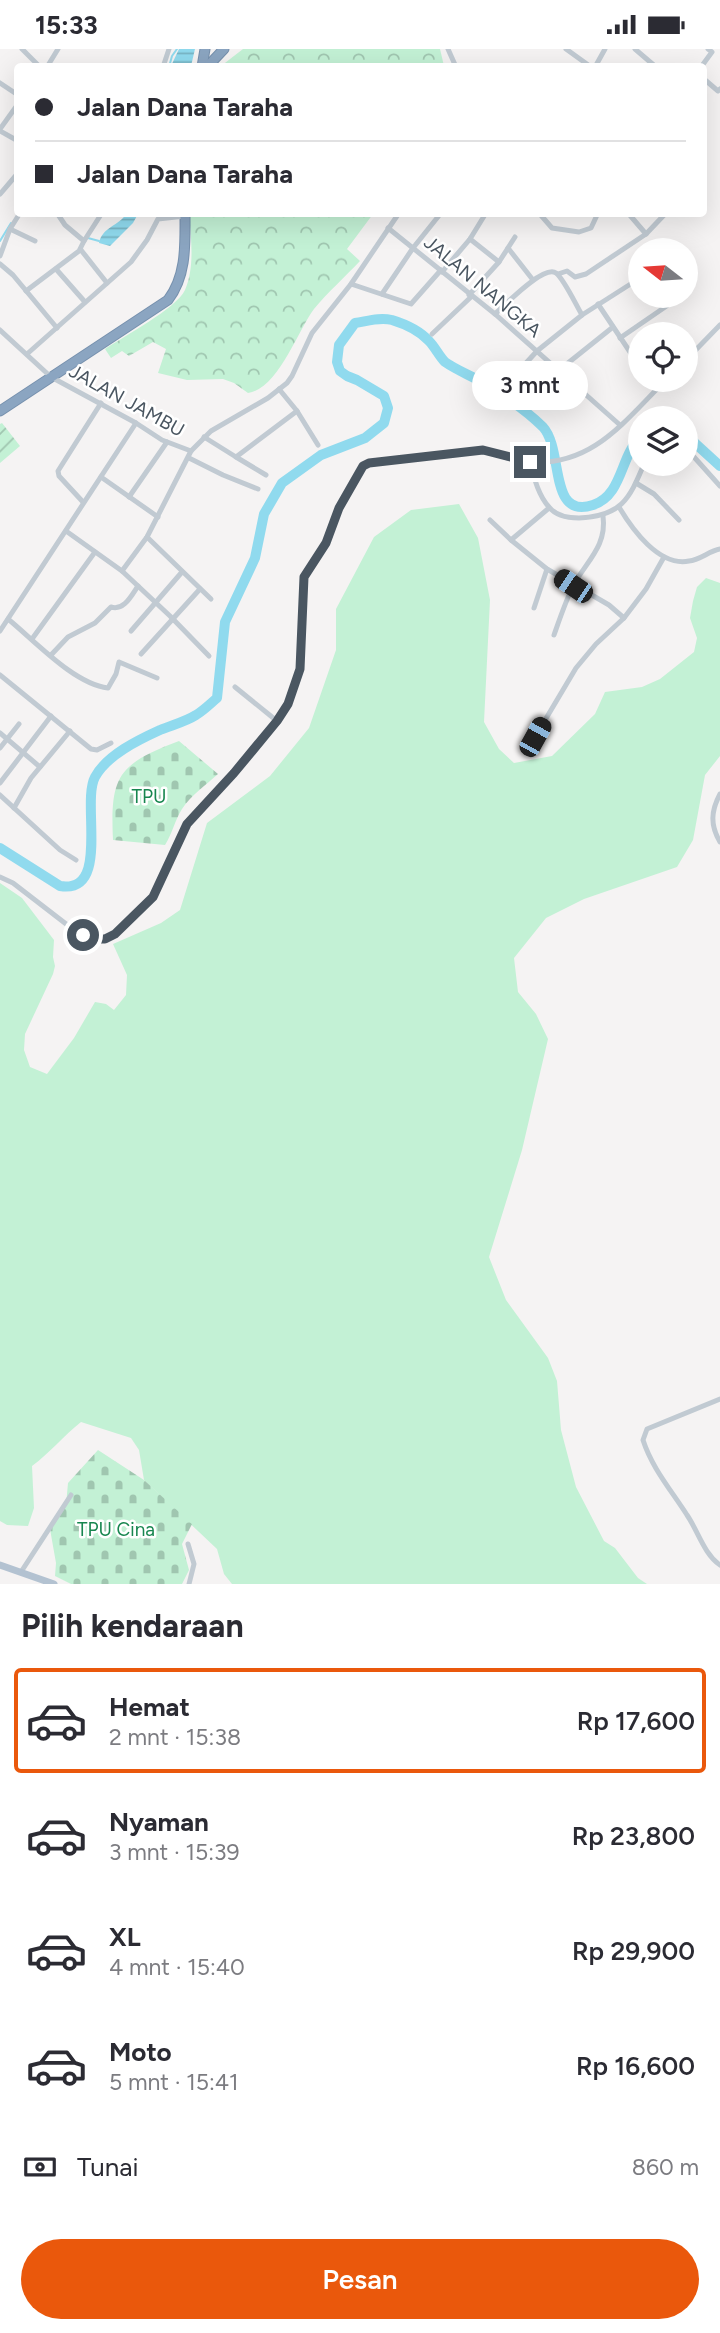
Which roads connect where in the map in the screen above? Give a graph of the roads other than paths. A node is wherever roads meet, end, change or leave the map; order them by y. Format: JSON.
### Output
{"nodes":[{"id":1,"x":22,"y":49,"type":"edge"},
{"id":2,"x":224,"y":49,"type":"edge"},
{"id":3,"x":566,"y":49,"type":"edge"},
{"id":4,"x":635,"y":49,"type":"edge"},
{"id":5,"x":708,"y":49,"type":"edge"},
{"id":6,"x":36,"y":63,"type":"edge"},
{"id":7,"x":209,"y":63,"type":"edge"},
{"id":8,"x":587,"y":63,"type":"edge"},
{"id":9,"x":651,"y":63,"type":"edge"},
{"id":10,"x":704,"y":63,"type":"edge"},
{"id":11,"x":14,"y":110,"type":"edge"},
{"id":12,"x":0,"y":130,"type":"edge"},
{"id":13,"x":14,"y":178,"type":"edge"},
{"id":14,"x":0,"y":194,"type":"edge"},
{"id":15,"x":18,"y":217,"type":"edge"},
{"id":16,"x":60,"y":217,"type":"edge"},
{"id":17,"x":100,"y":217,"type":"edge"},
{"id":18,"x":163,"y":217,"type":"edge"},
{"id":19,"x":185,"y":217,"type":"edge"},
{"id":20,"x":396,"y":217,"type":"edge"},
{"id":21,"x":438,"y":217,"type":"edge"},
{"id":22,"x":484,"y":217,"type":"edge"},
{"id":23,"x":542,"y":217,"type":"edge"},
{"id":24,"x":596,"y":217,"type":"edge"},
{"id":25,"x":631,"y":217,"type":"edge"},
{"id":26,"x":662,"y":217,"type":"edge"},
{"id":27,"x":388,"y":228,"type":"junction"},
{"id":28,"x":10,"y":229,"type":"junction"},
{"id":29,"x":646,"y":234,"type":"junction"},
{"id":30,"x":514,"y":237,"type":"dead end"},
{"id":31,"x":470,"y":239,"type":"junction"},
{"id":32,"x":35,"y":241,"type":"dead end"},
{"id":33,"x":84,"y":241,"type":"junction"},
{"id":34,"x":413,"y":248,"type":"junction"},
{"id":35,"x":508,"y":249,"type":"junction"},
{"id":36,"x":81,"y":250,"type":"junction"},
{"id":37,"x":0,"y":256,"type":"edge"},
{"id":38,"x":499,"y":263,"type":"junction"},
{"id":39,"x":0,"y":264,"type":"edge"},
{"id":40,"x":56,"y":269,"type":"junction"},
{"id":41,"x":441,"y":271,"type":"junction"},
{"id":42,"x":558,"y":274,"type":"junction"},
{"id":43,"x":533,"y":280,"type":"junction"},
{"id":44,"x":107,"y":283,"type":"junction"},
{"id":45,"x":351,"y":284,"type":"junction"},
{"id":46,"x":628,"y":286,"type":"edge"},
{"id":47,"x":26,"y":291,"type":"junction"},
{"id":48,"x":382,"y":294,"type":"junction"},
{"id":49,"x":470,"y":296,"type":"junction"},
{"id":50,"x":85,"y":302,"type":"junction"},
{"id":51,"x":598,"y":305,"type":"junction"},
{"id":52,"x":664,"y":308,"type":"edge"},
{"id":53,"x":495,"y":314,"type":"junction"},
{"id":54,"x":582,"y":315,"type":"junction"},
{"id":55,"x":720,"y":325,"type":"edge"},
{"id":56,"x":614,"y":327,"type":"junction"},
{"id":57,"x":57,"y":328,"type":"junction"},
{"id":58,"x":0,"y":330,"type":"edge"},
{"id":59,"x":432,"y":334,"type":"dead end"},
{"id":60,"x":621,"y":338,"type":"junction"},
{"id":61,"x":698,"y":348,"type":"edge"},
{"id":62,"x":628,"y":349,"type":"edge"},
{"id":63,"x":537,"y":351,"type":"junction"},
{"id":64,"x":27,"y":354,"type":"junction"},
{"id":65,"x":558,"y":371,"type":"junction"},
{"id":66,"x":516,"y":375,"type":"dead end"},
{"id":67,"x":51,"y":377,"type":"junction"},
{"id":68,"x":279,"y":389,"type":"junction"},
{"id":69,"x":654,"y":392,"type":"edge"},
{"id":70,"x":101,"y":403,"type":"junction"},
{"id":71,"x":533,"y":407,"type":"dead end"},
{"id":72,"x":0,"y":411,"type":"edge"},
{"id":73,"x":297,"y":411,"type":"junction"},
{"id":74,"x":136,"y":423,"type":"junction"},
{"id":75,"x":620,"y":425,"type":"junction"},
{"id":76,"x":204,"y":437,"type":"junction"},
{"id":77,"x":167,"y":442,"type":"junction"},
{"id":78,"x":318,"y":445,"type":"dead end"},
{"id":79,"x":190,"y":454,"type":"junction"},
{"id":80,"x":236,"y":457,"type":"junction"},
{"id":81,"x":530,"y":462,"type":"junction"},
{"id":82,"x":698,"y":462,"type":"edge"},
{"id":83,"x":266,"y":475,"type":"dead end"},
{"id":84,"x":639,"y":476,"type":"edge"},
{"id":85,"x":101,"y":477,"type":"junction"},
{"id":86,"x":636,"y":483,"type":"junction"},
{"id":87,"x":720,"y":487,"type":"edge"},
{"id":88,"x":258,"y":489,"type":"dead end"},
{"id":89,"x":129,"y":497,"type":"junction"},
{"id":90,"x":83,"y":502,"type":"junction"},
{"id":91,"x":619,"y":507,"type":"junction"},
{"id":92,"x":549,"y":508,"type":"junction"},
{"id":93,"x":603,"y":516,"type":"junction"},
{"id":94,"x":158,"y":517,"type":"junction"},
{"id":95,"x":490,"y":520,"type":"dead end"},
{"id":96,"x":679,"y":520,"type":"dead end"},
{"id":97,"x":66,"y":531,"type":"junction"},
{"id":98,"x":147,"y":537,"type":"junction"},
{"id":99,"x":511,"y":540,"type":"junction"},
{"id":100,"x":720,"y":549,"type":"edge"},
{"id":101,"x":95,"y":552,"type":"junction"},
{"id":102,"x":664,"y":557,"type":"junction"},
{"id":103,"x":547,"y":569,"type":"junction"},
{"id":104,"x":122,"y":571,"type":"junction"},
{"id":105,"x":182,"y":572,"type":"junction"},
{"id":106,"x":138,"y":586,"type":"junction"},
{"id":107,"x":573,"y":586,"type":"junction"},
{"id":108,"x":200,"y":589,"type":"junction"},
{"id":109,"x":211,"y":599,"type":"dead end"},
{"id":110,"x":155,"y":601,"type":"junction"},
{"id":111,"x":534,"y":608,"type":"dead end"},
{"id":112,"x":173,"y":618,"type":"junction"},
{"id":113,"x":624,"y":618,"type":"junction"},
{"id":114,"x":8,"y":619,"type":"junction"},
{"id":115,"x":0,"y":631,"type":"edge"},
{"id":116,"x":131,"y":631,"type":"dead end"},
{"id":117,"x":554,"y":635,"type":"dead end"},
{"id":118,"x":32,"y":639,"type":"junction"},
{"id":119,"x":141,"y":654,"type":"dead end"},
{"id":120,"x":51,"y":655,"type":"junction"},
{"id":121,"x":209,"y":656,"type":"dead end"},
{"id":122,"x":0,"y":675,"type":"edge"},
{"id":123,"x":157,"y":677,"type":"dead end"},
{"id":124,"x":235,"y":687,"type":"dead end"},
{"id":125,"x":51,"y":716,"type":"junction"},
{"id":126,"x":277,"y":721,"type":"junction"},
{"id":127,"x":19,"y":724,"type":"dead end"},
{"id":128,"x":70,"y":731,"type":"junction"},
{"id":129,"x":0,"y":733,"type":"edge"},
{"id":130,"x":535,"y":737,"type":"dead end"},
{"id":131,"x":7,"y":739,"type":"junction"},
{"id":132,"x":111,"y":743,"type":"dead end"},
{"id":133,"x":0,"y":748,"type":"edge"},
{"id":134,"x":23,"y":753,"type":"junction"},
{"id":135,"x":40,"y":767,"type":"junction"},
{"id":136,"x":0,"y":783,"type":"edge"},
{"id":137,"x":720,"y":794,"type":"edge"},
{"id":138,"x":0,"y":795,"type":"edge"},
{"id":139,"x":14,"y":808,"type":"junction"},
{"id":140,"x":720,"y":842,"type":"edge"},
{"id":141,"x":76,"y":860,"type":"dead end"},
{"id":142,"x":0,"y":877,"type":"edge"},
{"id":143,"x":720,"y":1399,"type":"edge"},
{"id":144,"x":71,"y":1495,"type":"dead end"},
{"id":145,"x":188,"y":1544,"type":"dead end"},
{"id":146,"x":0,"y":1565,"type":"edge"},
{"id":147,"x":720,"y":1565,"type":"edge"},
{"id":148,"x":21,"y":1572,"type":"junction"},
{"id":149,"x":43,"y":1582,"type":"edge"},
{"id":150,"x":54,"y":1584,"type":"edge"},
{"id":151,"x":189,"y":1584,"type":"edge"}],
"edges":[{"from":1,"to":6,"type":"street"},
{"from":2,"to":7,"type":"highway"},
{"from":3,"to":8,"type":"street"},
{"from":4,"to":9,"type":"street"},
{"from":5,"to":10,"type":"street"},
{"from":11,"to":12,"type":"street"},
{"from":13,"to":14,"type":"street"},
{"from":15,"to":28,"type":"street"},
{"from":16,"to":33,"type":"street"},
{"from":17,"to":33,"type":"street"},
{"from":18,"to":44,"type":"street"},
{"from":19,"to":67,"type":"highway"},
{"from":20,"to":27,"type":"street"},
{"from":21,"to":34,"type":"street"},
{"from":22,"to":31,"type":"street"},
{"from":23,"to":24,"type":"street"},
{"from":25,"to":29,"type":"street"},
{"from":26,"to":29,"type":"street"},
{"from":27,"to":34,"type":"street","name":"JALAN NANGKA"},
{"from":27,"to":45,"type":"street"},
{"from":28,"to":32,"type":"street"},
{"from":28,"to":37,"type":"street"},
{"from":29,"to":42,"type":"street"},
{"from":30,"to":35,"type":"street"},
{"from":31,"to":38,"type":"street"},
{"from":31,"to":41,"type":"street"},
{"from":33,"to":36,"type":"street"},
{"from":34,"to":41,"type":"street","name":"JALAN NANGKA"},
{"from":34,"to":48,"type":"street"},
{"from":35,"to":38,"type":"street"},
{"from":35,"to":43,"type":"street"},
{"from":36,"to":40,"type":"street"},
{"from":36,"to":44,"type":"street"},
{"from":38,"to":49,"type":"street"},
{"from":39,"to":47,"type":"street"},
{"from":40,"to":47,"type":"street"},
{"from":40,"to":50,"type":"street"},
{"from":41,"to":48,"type":"street"},
{"from":41,"to":49,"type":"street","name":"JALAN NANGKA"},
{"from":42,"to":43,"type":"street"},
{"from":42,"to":54,"type":"street"},
{"from":43,"to":53,"type":"street"},
{"from":44,"to":50,"type":"street"},
{"from":45,"to":48,"type":"street"},
{"from":45,"to":68,"type":"street"},
{"from":46,"to":51,"type":"street"},
{"from":47,"to":57,"type":"street"},
{"from":49,"to":53,"type":"street","name":"JALAN NANGKA"},
{"from":49,"to":59,"type":"street"},
{"from":50,"to":57,"type":"street"},
{"from":51,"to":54,"type":"street"},
{"from":51,"to":56,"type":"street"},
{"from":52,"to":60,"type":"street"},
{"from":53,"to":63,"type":"street","name":"JALAN NANGKA"},
{"from":54,"to":63,"type":"street"},
{"from":55,"to":61,"type":"street"},
{"from":56,"to":60,"type":"street"},
{"from":56,"to":65,"type":"street"},
{"from":57,"to":64,"type":"street"},
{"from":58,"to":64,"type":"street","name":"JALAN JAMBU"},
{"from":60,"to":62,"type":"street"},
{"from":63,"to":65,"type":"street","name":"JALAN NANGKA"},
{"from":63,"to":66,"type":"street"},
{"from":64,"to":67,"type":"street","name":"JALAN JAMBU"},
{"from":65,"to":71,"type":"street"},
{"from":65,"to":75,"type":"street","name":"JALAN NANGKA"},
{"from":67,"to":70,"type":"street","name":"JALAN JAMBU"},
{"from":67,"to":72,"type":"highway"},
{"from":68,"to":73,"type":"street"},
{"from":68,"to":76,"type":"street","name":"JALAN JAMBU"},
{"from":69,"to":75,"type":"street"},
{"from":70,"to":74,"type":"street","name":"JALAN JAMBU"},
{"from":70,"to":90,"type":"street"},
{"from":73,"to":78,"type":"street"},
{"from":73,"to":80,"type":"street"},
{"from":74,"to":77,"type":"street","name":"JALAN JAMBU"},
{"from":74,"to":85,"type":"street"},
{"from":75,"to":81,"type":"street"},
{"from":76,"to":79,"type":"street","name":"JALAN JAMBU"},
{"from":76,"to":80,"type":"street"},
{"from":77,"to":79,"type":"street","name":"JALAN JAMBU"},
{"from":77,"to":89,"type":"street"},
{"from":79,"to":88,"type":"street"},
{"from":79,"to":94,"type":"street"},
{"from":80,"to":83,"type":"street"},
{"from":81,"to":92,"type":"street"},
{"from":81,"to":126,"type":"street"},
{"from":82,"to":87,"type":"street"},
{"from":84,"to":86,"type":"street"},
{"from":85,"to":89,"type":"street"},
{"from":85,"to":90,"type":"street"},
{"from":86,"to":91,"type":"street"},
{"from":86,"to":96,"type":"street"},
{"from":89,"to":94,"type":"street"},
{"from":90,"to":97,"type":"street"},
{"from":91,"to":93,"type":"street"},
{"from":91,"to":102,"type":"street"},
{"from":92,"to":93,"type":"street"},
{"from":92,"to":99,"type":"street"},
{"from":93,"to":107,"type":"street"},
{"from":94,"to":98,"type":"street"},
{"from":95,"to":99,"type":"street"},
{"from":97,"to":101,"type":"street"},
{"from":97,"to":114,"type":"street"},
{"from":98,"to":104,"type":"street"},
{"from":98,"to":105,"type":"street"},
{"from":99,"to":103,"type":"street"},
{"from":100,"to":102,"type":"street"},
{"from":101,"to":104,"type":"street"},
{"from":101,"to":118,"type":"street"},
{"from":102,"to":113,"type":"street"},
{"from":103,"to":107,"type":"street"},
{"from":103,"to":111,"type":"street"},
{"from":104,"to":106,"type":"street"},
{"from":105,"to":108,"type":"street"},
{"from":105,"to":110,"type":"street"},
{"from":106,"to":110,"type":"street"},
{"from":106,"to":120,"type":"street"},
{"from":107,"to":113,"type":"street"},
{"from":107,"to":117,"type":"street"},
{"from":108,"to":109,"type":"street"},
{"from":108,"to":112,"type":"street"},
{"from":110,"to":112,"type":"street"},
{"from":110,"to":116,"type":"street"},
{"from":112,"to":119,"type":"street"},
{"from":112,"to":121,"type":"street"},
{"from":113,"to":130,"type":"street"},
{"from":114,"to":115,"type":"street"},
{"from":114,"to":118,"type":"street"},
{"from":118,"to":120,"type":"street"},
{"from":120,"to":123,"type":"street"},
{"from":122,"to":125,"type":"street"},
{"from":124,"to":126,"type":"street"},
{"from":125,"to":128,"type":"street"},
{"from":125,"to":134,"type":"street"},
{"from":126,"to":142,"type":"street"},
{"from":127,"to":131,"type":"street"},
{"from":128,"to":132,"type":"street"},
{"from":128,"to":135,"type":"street"},
{"from":129,"to":131,"type":"street"},
{"from":131,"to":133,"type":"street"},
{"from":131,"to":134,"type":"street"},
{"from":134,"to":135,"type":"street"},
{"from":134,"to":136,"type":"street"},
{"from":135,"to":139,"type":"street"},
{"from":137,"to":140,"type":"street"},
{"from":138,"to":139,"type":"street"},
{"from":139,"to":141,"type":"street"},
{"from":143,"to":147,"type":"street"},
{"from":144,"to":148,"type":"street"},
{"from":145,"to":151,"type":"street"},
{"from":146,"to":148,"type":"main road"},
{"from":148,"to":149,"type":"main road"},
{"from":149,"to":150,"type":"main road"}]}
